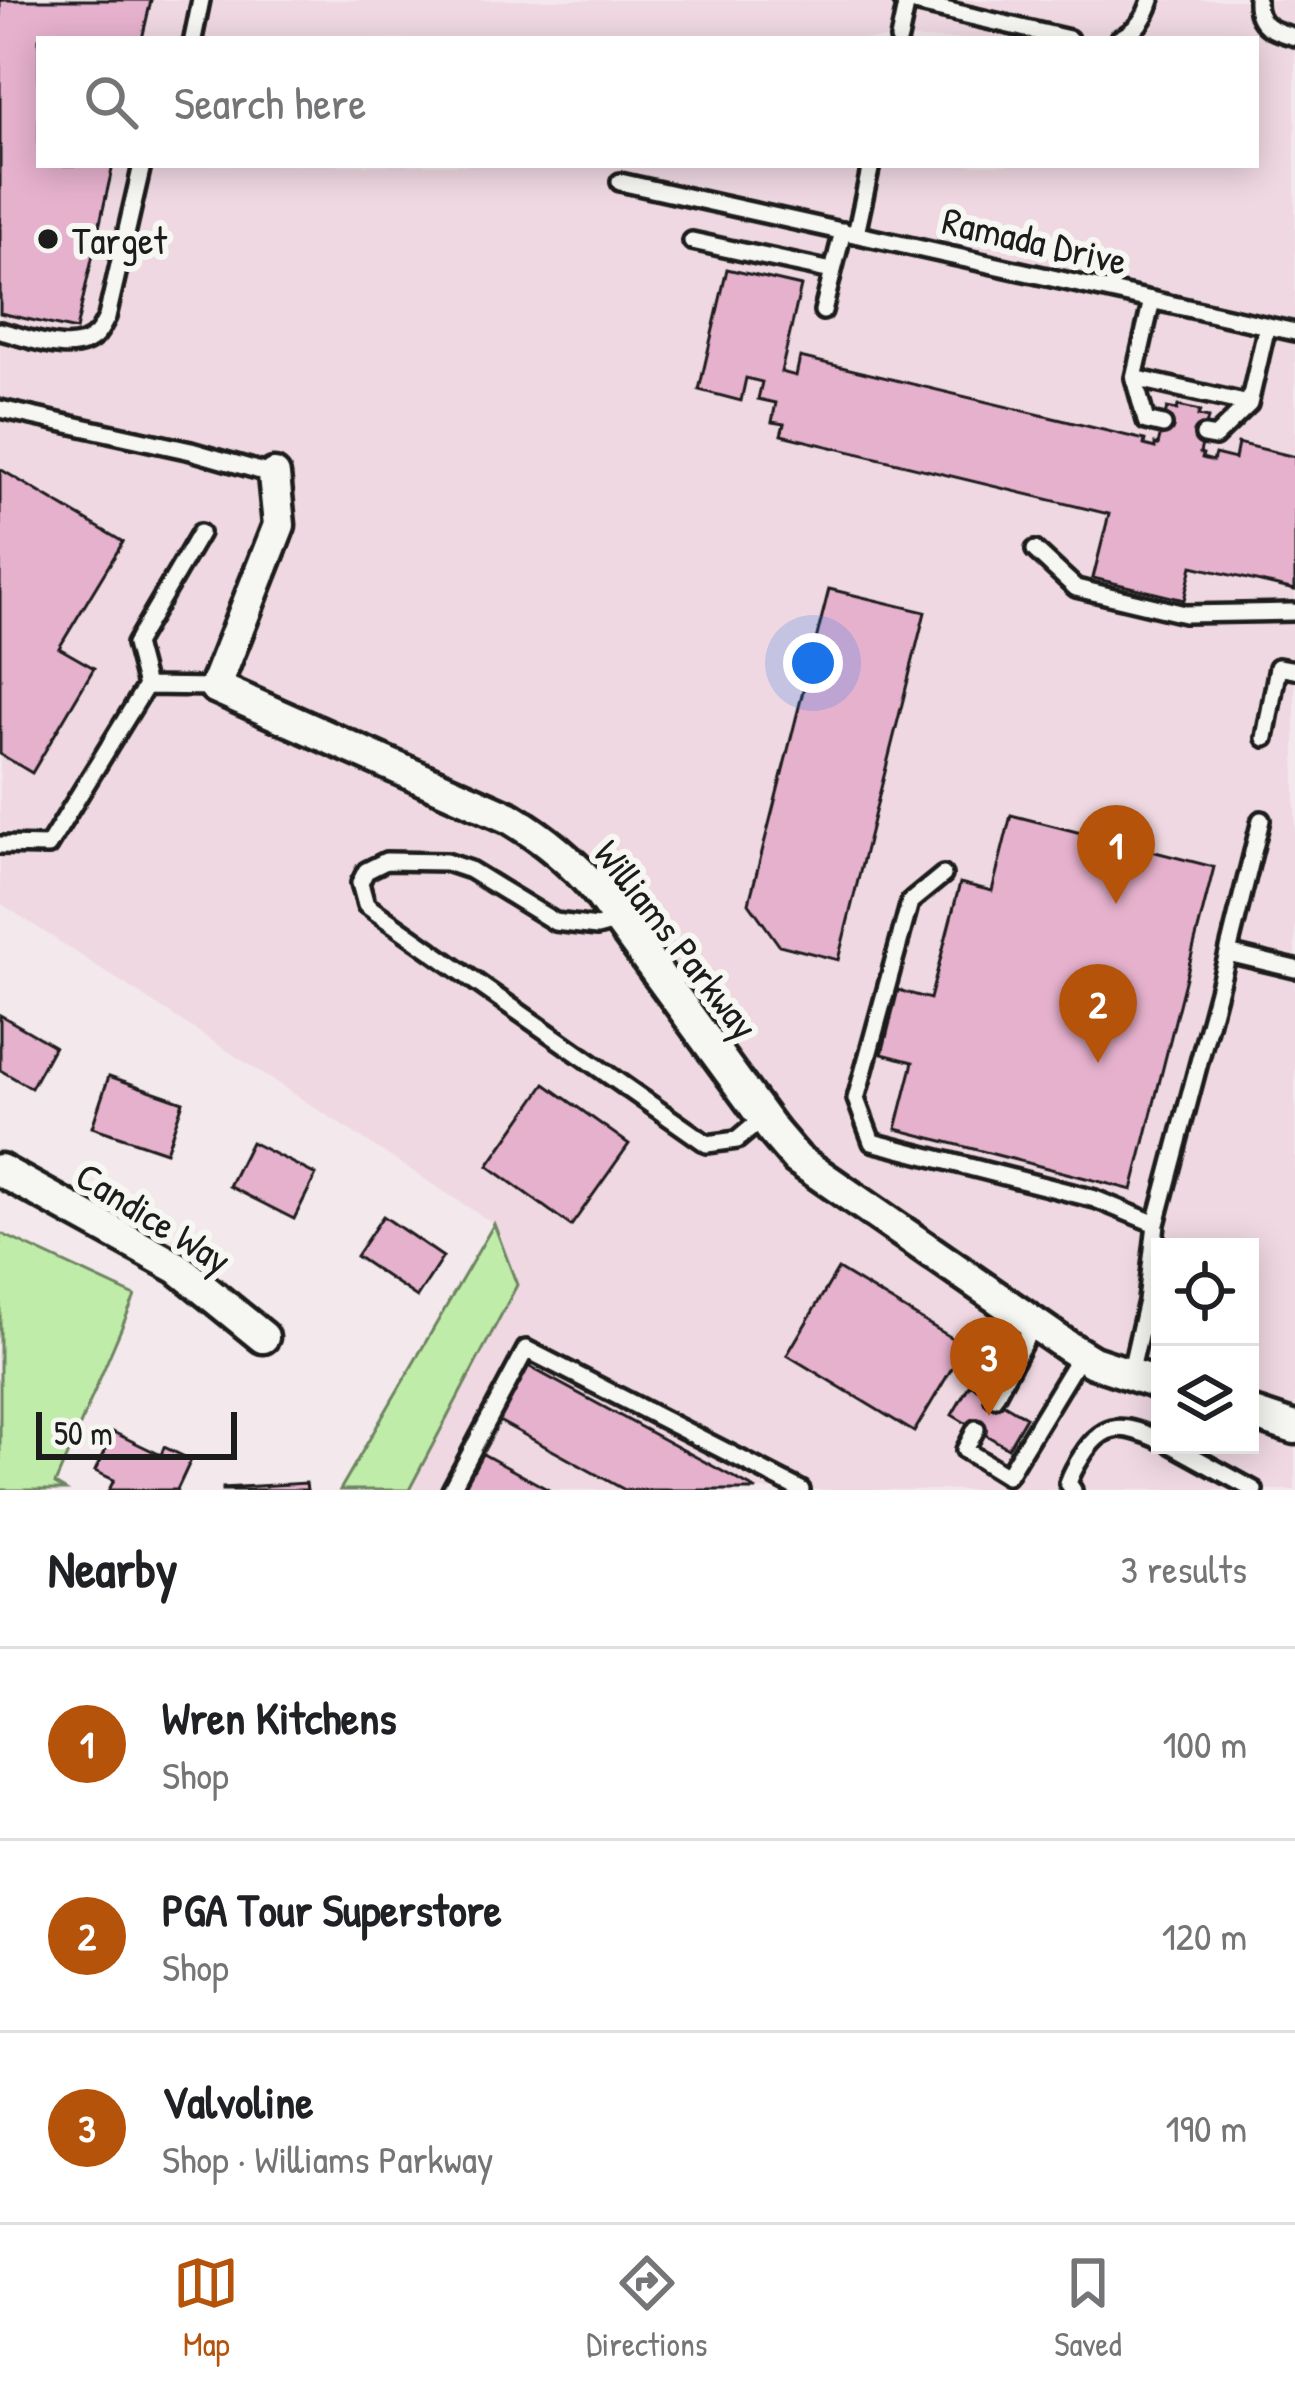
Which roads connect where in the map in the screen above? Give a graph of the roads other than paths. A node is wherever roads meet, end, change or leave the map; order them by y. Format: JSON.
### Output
{"nodes":[{"id":1,"x":201,"y":0,"type":"edge"},
{"id":2,"x":1151,"y":0,"type":"edge"},
{"id":3,"x":1257,"y":0,"type":"edge"},
{"id":4,"x":905,"y":1,"type":"edge"},
{"id":5,"x":194,"y":36,"type":"edge"},
{"id":6,"x":899,"y":36,"type":"edge"},
{"id":7,"x":1056,"y":36,"type":"edge"},
{"id":8,"x":1124,"y":36,"type":"edge"},
{"id":9,"x":1295,"y":37,"type":"edge"},
{"id":10,"x":141,"y":168,"type":"edge"},
{"id":11,"x":870,"y":168,"type":"edge"},
{"id":12,"x":620,"y":182,"type":"dead end"},
{"id":13,"x":849,"y":233,"type":"junction"},
{"id":14,"x":692,"y":241,"type":"dead end"},
{"id":15,"x":832,"y":271,"type":"junction"},
{"id":16,"x":1152,"y":300,"type":"junction"},
{"id":17,"x":824,"y":311,"type":"dead end"},
{"id":18,"x":1267,"y":326,"type":"junction"},
{"id":19,"x":0,"y":331,"type":"edge"},
{"id":20,"x":1295,"y":332,"type":"edge"},
{"id":21,"x":1134,"y":378,"type":"junction"},
{"id":22,"x":1250,"y":404,"type":"junction"},
{"id":23,"x":0,"y":409,"type":"edge"},
{"id":24,"x":1163,"y":425,"type":"dead end"},
{"id":25,"x":1204,"y":435,"type":"dead end"},
{"id":26,"x":274,"y":475,"type":"joint"},
{"id":27,"x":200,"y":533,"type":"dead end"},
{"id":28,"x":1035,"y":550,"type":"dead end"},
{"id":29,"x":1293,"y":612,"type":"edge"},
{"id":30,"x":1295,"y":670,"type":"edge"},
{"id":31,"x":146,"y":686,"type":"junction"},
{"id":32,"x":215,"y":687,"type":"junction"},
{"id":33,"x":1264,"y":738,"type":"dead end"},
{"id":34,"x":1261,"y":820,"type":"dead end"},
{"id":35,"x":0,"y":844,"type":"edge"},
{"id":36,"x":943,"y":874,"type":"dead end"},
{"id":37,"x":620,"y":921,"type":"junction"},
{"id":38,"x":1228,"y":953,"type":"junction"},
{"id":39,"x":1295,"y":969,"type":"edge"},
{"id":40,"x":763,"y":1118,"type":"junction"},
{"id":41,"x":0,"y":1170,"type":"edge"},
{"id":42,"x":1156,"y":1224,"type":"junction"},
{"id":43,"x":1034,"y":1323,"type":"junction"},
{"id":44,"x":263,"y":1337,"type":"dead end"},
{"id":45,"x":1081,"y":1354,"type":"junction"},
{"id":46,"x":1145,"y":1379,"type":"edge"},
{"id":47,"x":994,"y":1398,"type":"dead end"},
{"id":48,"x":1259,"y":1416,"type":"edge"},
{"id":49,"x":1295,"y":1428,"type":"edge"},
{"id":50,"x":976,"y":1430,"type":"dead end"},
{"id":51,"x":1151,"y":1436,"type":"edge"},
{"id":52,"x":1193,"y":1454,"type":"edge"},
{"id":53,"x":451,"y":1490,"type":"edge"},
{"id":54,"x":801,"y":1490,"type":"edge"},
{"id":55,"x":1073,"y":1490,"type":"edge"},
{"id":56,"x":1254,"y":1490,"type":"edge"}],
"edges":[{"from":1,"to":5,"type":"lane"},
{"from":2,"to":8,"type":"lane"},
{"from":3,"to":9,"type":"lane"},
{"from":4,"to":6,"type":"lane"},
{"from":4,"to":7,"type":"lane"},
{"from":10,"to":19,"type":"lane"},
{"from":11,"to":13,"type":"lane"},
{"from":12,"to":13,"type":"lane","name":"Ramada Drive"},
{"from":13,"to":15,"type":"lane"},
{"from":13,"to":16,"type":"lane","name":"Ramada Drive"},
{"from":14,"to":15,"type":"lane"},
{"from":15,"to":17,"type":"lane"},
{"from":16,"to":18,"type":"lane","name":"Ramada Drive"},
{"from":16,"to":21,"type":"lane"},
{"from":18,"to":20,"type":"lane","name":"Ramada Drive"},
{"from":18,"to":22,"type":"lane"},
{"from":21,"to":22,"type":"lane"},
{"from":21,"to":24,"type":"lane"},
{"from":22,"to":25,"type":"lane"},
{"from":23,"to":26,"type":"lane"},
{"from":26,"to":32,"type":"street"},
{"from":27,"to":31,"type":"lane"},
{"from":28,"to":29,"type":"lane"},
{"from":30,"to":33,"type":"lane"},
{"from":31,"to":32,"type":"lane"},
{"from":31,"to":35,"type":"lane"},
{"from":32,"to":37,"type":"street","name":"Williams Parkway"},
{"from":34,"to":38,"type":"lane"},
{"from":36,"to":42,"type":"lane"},
{"from":37,"to":40,"type":"street","name":"Williams Parkway"},
{"from":37,"to":40,"type":"lane"},
{"from":38,"to":39,"type":"lane"},
{"from":38,"to":42,"type":"lane"},
{"from":40,"to":43,"type":"street","name":"Williams Parkway"},
{"from":41,"to":44,"type":"street","name":"Candice Way"},
{"from":42,"to":46,"type":"lane"},
{"from":43,"to":45,"type":"street","name":"Williams Parkway"},
{"from":43,"to":47,"type":"lane"},
{"from":45,"to":46,"type":"street","name":"Williams Parkway"},
{"from":45,"to":50,"type":"lane"},
{"from":48,"to":49,"type":"street"},
{"from":51,"to":55,"type":"lane"},
{"from":52,"to":56,"type":"lane"},
{"from":53,"to":54,"type":"lane"}]}
